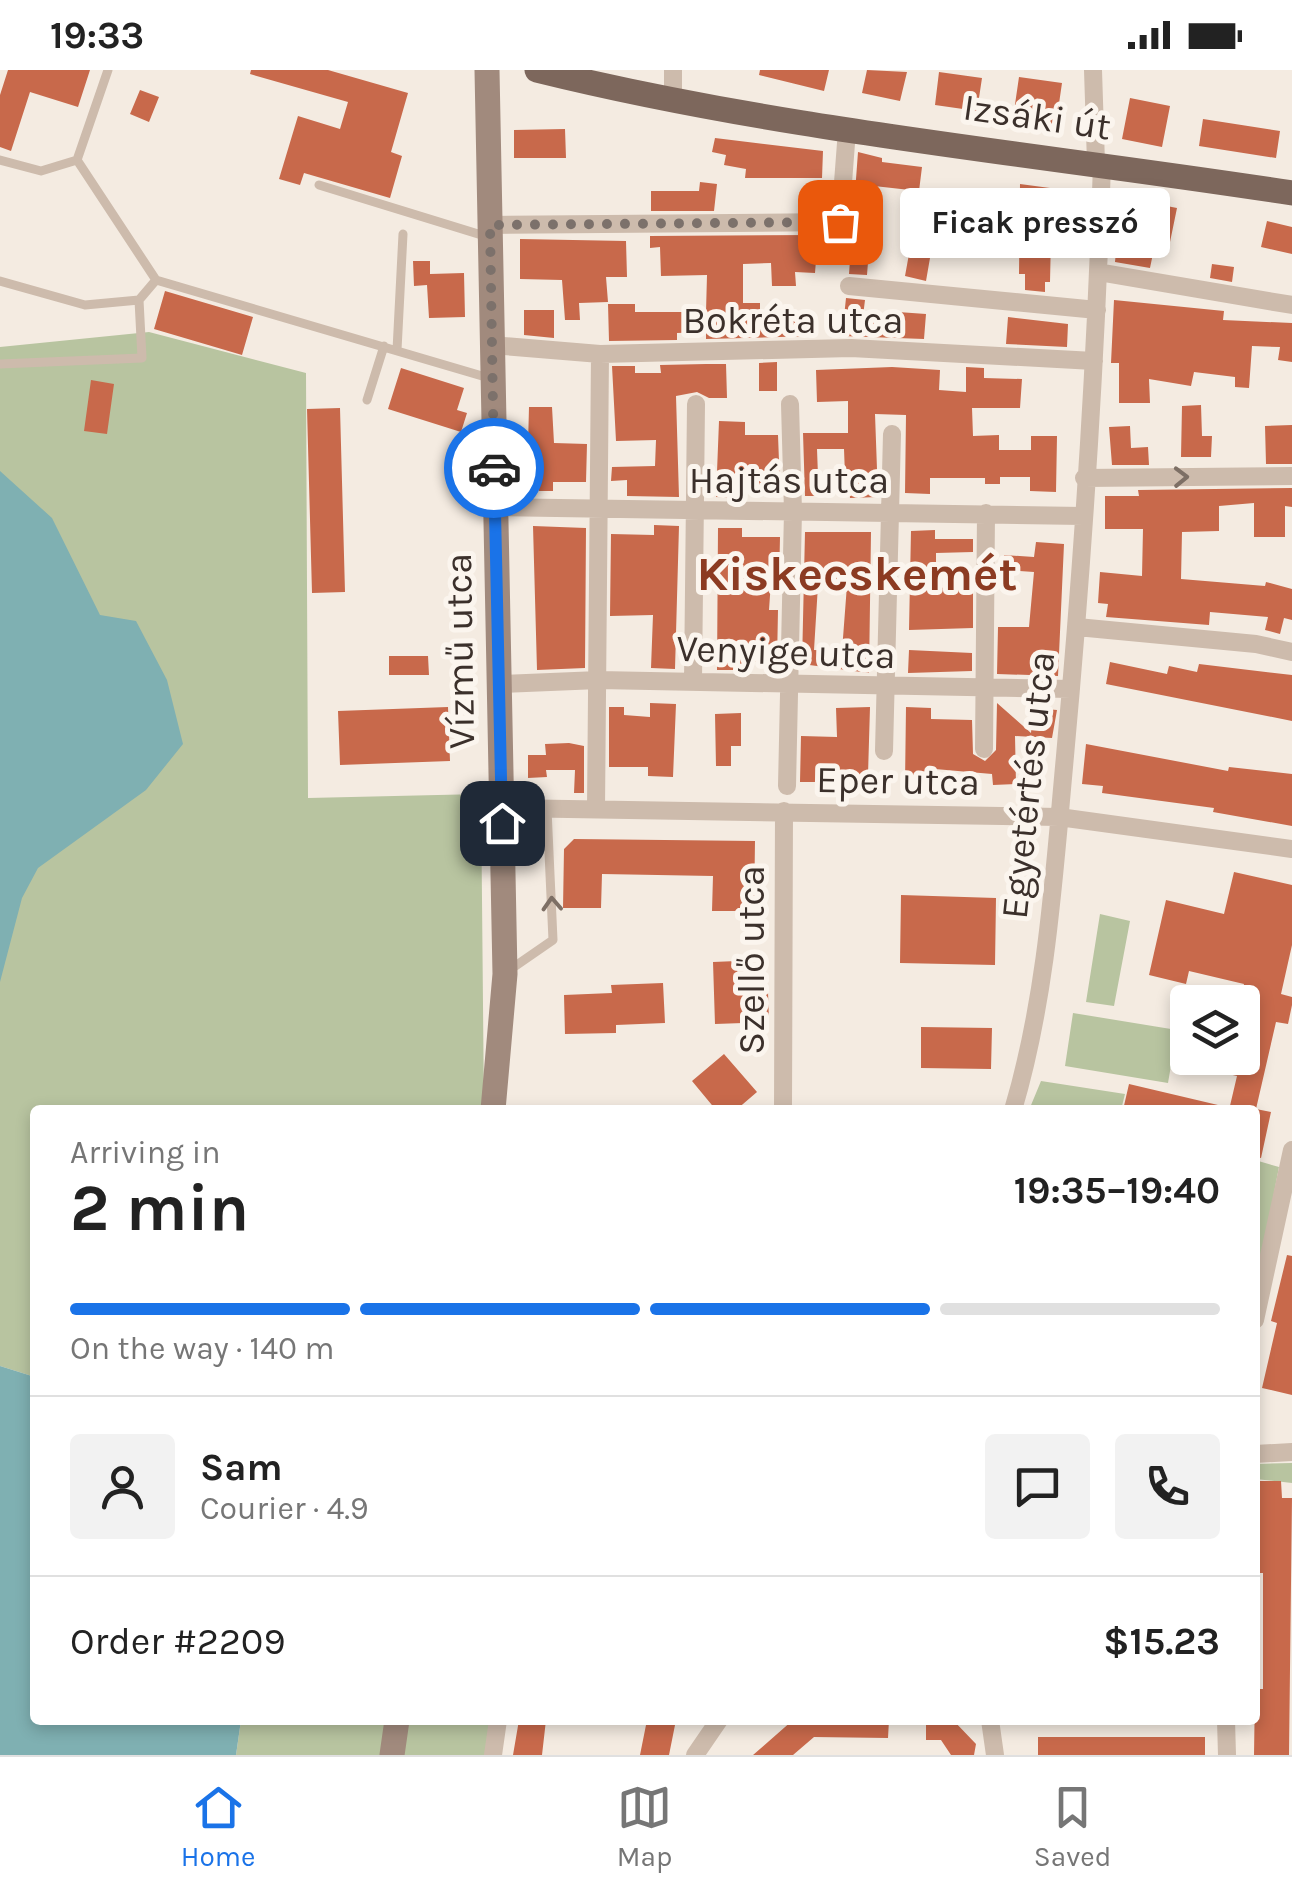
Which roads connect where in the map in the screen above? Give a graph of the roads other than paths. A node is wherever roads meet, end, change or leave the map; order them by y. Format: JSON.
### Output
{"nodes":[{"id":1,"x":108,"y":70,"type":"edge"},
{"id":2,"x":487,"y":70,"type":"edge"},
{"id":3,"x":537,"y":70,"type":"edge"},
{"id":4,"x":673,"y":70,"type":"edge"},
{"id":5,"x":1093,"y":70,"type":"edge"},
{"id":6,"x":673,"y":101,"type":"junction"},
{"id":7,"x":847,"y":130,"type":"junction"},
{"id":8,"x":0,"y":160,"type":"edge"},
{"id":9,"x":77,"y":160,"type":"junction"},
{"id":10,"x":1099,"y":163,"type":"junction"},
{"id":11,"x":319,"y":186,"type":"dead end"},
{"id":12,"x":1292,"y":193,"type":"edge"},
{"id":13,"x":490,"y":231,"type":"junction"},
{"id":14,"x":404,"y":234,"type":"dead end"},
{"id":15,"x":1098,"y":272,"type":"junction"},
{"id":16,"x":156,"y":280,"type":"junction"},
{"id":17,"x":0,"y":281,"type":"edge"},
{"id":18,"x":849,"y":286,"type":"dead end"},
{"id":19,"x":139,"y":300,"type":"junction"},
{"id":20,"x":1292,"y":305,"type":"edge"},
{"id":21,"x":1097,"y":310,"type":"junction"},
{"id":22,"x":384,"y":346,"type":"junction"},
{"id":23,"x":491,"y":346,"type":"junction"},
{"id":24,"x":397,"y":350,"type":"junction"},
{"id":25,"x":600,"y":354,"type":"junction"},
{"id":26,"x":1094,"y":361,"type":"junction"},
{"id":27,"x":0,"y":364,"type":"edge"},
{"id":28,"x":492,"y":378,"type":"junction"},
{"id":29,"x":367,"y":400,"type":"dead end"},
{"id":30,"x":696,"y":404,"type":"dead end"},
{"id":31,"x":790,"y":404,"type":"dead end"},
{"id":32,"x":892,"y":434,"type":"dead end"},
{"id":33,"x":1292,"y":476,"type":"edge"},
{"id":34,"x":1084,"y":478,"type":"junction"},
{"id":35,"x":494,"y":507,"type":"junction"},
{"id":36,"x":598,"y":508,"type":"junction"},
{"id":37,"x":794,"y":511,"type":"junction"},
{"id":38,"x":697,"y":513,"type":"junction"},
{"id":39,"x":888,"y":513,"type":"junction"},
{"id":40,"x":986,"y":513,"type":"junction"},
{"id":41,"x":1083,"y":516,"type":"junction"},
{"id":42,"x":1076,"y":626,"type":"junction"},
{"id":43,"x":1292,"y":652,"type":"edge"},
{"id":44,"x":599,"y":680,"type":"junction"},
{"id":45,"x":693,"y":682,"type":"junction"},
{"id":46,"x":500,"y":684,"type":"junction"},
{"id":47,"x":790,"y":686,"type":"junction"},
{"id":48,"x":886,"y":688,"type":"junction"},
{"id":49,"x":982,"y":688,"type":"junction"},
{"id":50,"x":1071,"y":689,"type":"junction"},
{"id":51,"x":984,"y":749,"type":"dead end"},
{"id":52,"x":884,"y":751,"type":"dead end"},
{"id":53,"x":787,"y":786,"type":"dead end"},
{"id":54,"x":501,"y":808,"type":"junction"},
{"id":55,"x":596,"y":808,"type":"junction"},
{"id":56,"x":547,"y":809,"type":"junction"},
{"id":57,"x":784,"y":811,"type":"junction"},
{"id":58,"x":1059,"y":817,"type":"junction"},
{"id":59,"x":1292,"y":850,"type":"edge"},
{"id":60,"x":505,"y":974,"type":"junction"},
{"id":61,"x":493,"y":1105,"type":"edge"},
{"id":62,"x":782,"y":1105,"type":"edge"},
{"id":63,"x":1014,"y":1105,"type":"edge"},
{"id":64,"x":1292,"y":1150,"type":"edge"},
{"id":65,"x":1260,"y":1297,"type":"edge"},
{"id":66,"x":1292,"y":1452,"type":"edge"},
{"id":67,"x":1260,"y":1454,"type":"edge"},
{"id":68,"x":396,"y":1725,"type":"edge"},
{"id":69,"x":497,"y":1725,"type":"edge"},
{"id":70,"x":716,"y":1725,"type":"edge"},
{"id":71,"x":991,"y":1725,"type":"edge"},
{"id":72,"x":1226,"y":1725,"type":"edge"},
{"id":73,"x":392,"y":1755,"type":"edge"},
{"id":74,"x":493,"y":1755,"type":"edge"},
{"id":75,"x":695,"y":1755,"type":"edge"},
{"id":76,"x":994,"y":1755,"type":"edge"},
{"id":77,"x":1228,"y":1755,"type":"edge"}],
"edges":[{"from":1,"to":9,"type":"lane"},
{"from":2,"to":13,"type":"main road","name":"Vízmű utca"},
{"from":3,"to":6,"type":"main road","name":"Izsáki út"},
{"from":4,"to":6,"type":"street"},
{"from":5,"to":10,"type":"street","name":"Egyetértés utca"},
{"from":6,"to":7,"type":"main road","name":"Izsáki út"},
{"from":7,"to":10,"type":"main road","name":"Izsáki út"},
{"from":7,"to":13,"type":"street"},
{"from":8,"to":9,"type":"lane"},
{"from":9,"to":16,"type":"lane"},
{"from":10,"to":12,"type":"main road","name":"Izsáki út"},
{"from":10,"to":15,"type":"street","name":"Egyetértés utca"},
{"from":11,"to":13,"type":"lane"},
{"from":13,"to":23,"type":"main road","name":"Vízmű utca"},
{"from":14,"to":24,"type":"lane"},
{"from":15,"to":20,"type":"street"},
{"from":15,"to":21,"type":"street","name":"Egyetértés utca"},
{"from":16,"to":19,"type":"lane"},
{"from":16,"to":22,"type":"lane"},
{"from":17,"to":19,"type":"lane"},
{"from":18,"to":21,"type":"street"},
{"from":19,"to":27,"type":"lane"},
{"from":21,"to":26,"type":"street","name":"Egyetértés utca"},
{"from":22,"to":24,"type":"lane"},
{"from":22,"to":29,"type":"lane"},
{"from":23,"to":25,"type":"street","name":"Bokréta utca"},
{"from":23,"to":28,"type":"main road","name":"Vízmű utca"},
{"from":24,"to":28,"type":"lane"},
{"from":25,"to":26,"type":"street","name":"Bokréta utca"},
{"from":25,"to":36,"type":"street"},
{"from":26,"to":34,"type":"street","name":"Egyetértés utca"},
{"from":28,"to":35,"type":"main road","name":"Vízmű utca"},
{"from":30,"to":38,"type":"street"},
{"from":31,"to":37,"type":"street"},
{"from":32,"to":39,"type":"street"},
{"from":34,"to":33,"type":"street","one_way":true},
{"from":34,"to":41,"type":"street","name":"Egyetértés utca"},
{"from":35,"to":36,"type":"street","name":"Hajtás utca"},
{"from":35,"to":46,"type":"main road","name":"Vízmű utca"},
{"from":36,"to":38,"type":"street","name":"Hajtás utca"},
{"from":36,"to":44,"type":"street"},
{"from":37,"to":38,"type":"street","name":"Hajtás utca"},
{"from":37,"to":39,"type":"street","name":"Hajtás utca"},
{"from":37,"to":47,"type":"street"},
{"from":38,"to":45,"type":"street"},
{"from":39,"to":40,"type":"street","name":"Hajtás utca"},
{"from":39,"to":48,"type":"street"},
{"from":40,"to":41,"type":"street","name":"Hajtás utca"},
{"from":40,"to":49,"type":"street"},
{"from":41,"to":42,"type":"street","name":"Egyetértés utca"},
{"from":42,"to":43,"type":"street"},
{"from":42,"to":50,"type":"street","name":"Egyetértés utca"},
{"from":44,"to":45,"type":"street","name":"Venyige utca"},
{"from":44,"to":46,"type":"street","name":"Venyige utca"},
{"from":44,"to":55,"type":"street"},
{"from":45,"to":47,"type":"street","name":"Venyige utca"},
{"from":46,"to":54,"type":"main road","name":"Vízmű utca"},
{"from":47,"to":48,"type":"street","name":"Venyige utca"},
{"from":47,"to":53,"type":"street"},
{"from":48,"to":49,"type":"street","name":"Venyige utca"},
{"from":48,"to":52,"type":"street"},
{"from":49,"to":50,"type":"street","name":"Venyige utca"},
{"from":49,"to":51,"type":"street"},
{"from":50,"to":58,"type":"street","name":"Egyetértés utca"},
{"from":54,"to":56,"type":"street","name":"Eper utca"},
{"from":54,"to":60,"type":"main road","name":"Vízmű utca"},
{"from":55,"to":56,"type":"street","name":"Eper utca"},
{"from":55,"to":57,"type":"street","name":"Eper utca"},
{"from":60,"to":56,"type":"lane","one_way":true},
{"from":57,"to":58,"type":"street","name":"Eper utca"},
{"from":57,"to":62,"type":"street","name":"Szellő utca"},
{"from":58,"to":59,"type":"street","name":"Eper utca"},
{"from":58,"to":63,"type":"street","name":"Egyetértés utca"},
{"from":60,"to":61,"type":"main road","name":"Vízmű utca"},
{"from":64,"to":65,"type":"street"},
{"from":66,"to":67,"type":"street"},
{"from":68,"to":73,"type":"main road"},
{"from":69,"to":74,"type":"street"},
{"from":70,"to":75,"type":"street"},
{"from":71,"to":76,"type":"street"},
{"from":72,"to":77,"type":"street"}]}
